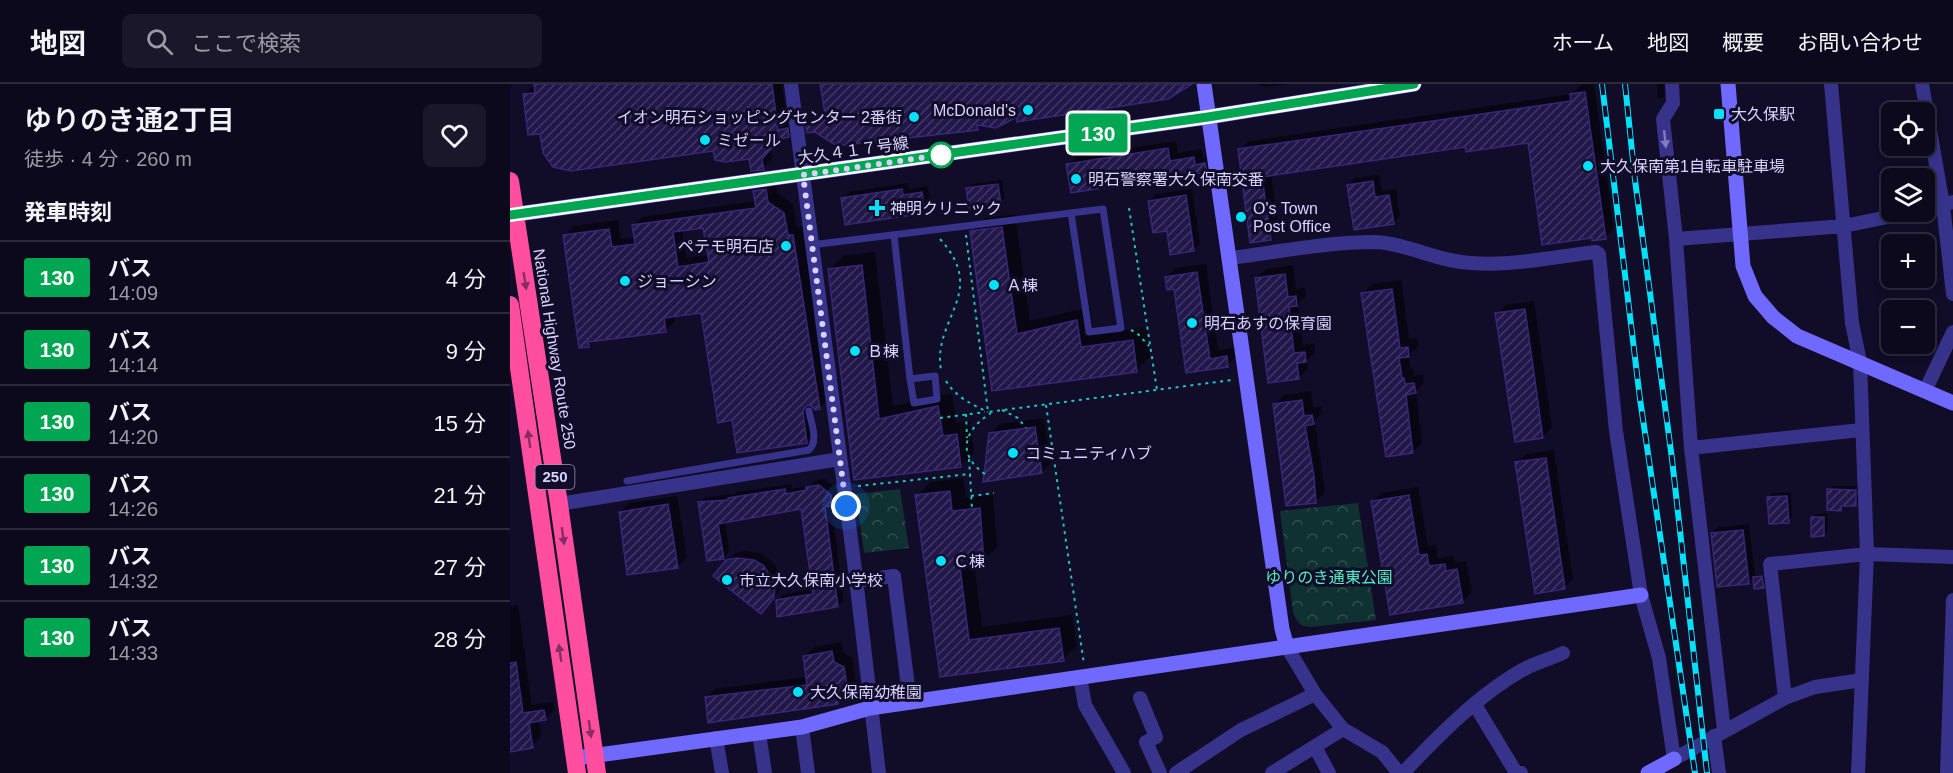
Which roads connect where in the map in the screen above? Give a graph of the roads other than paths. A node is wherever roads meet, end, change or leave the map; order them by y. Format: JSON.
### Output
{"nodes":[{"id":1,"x":790,"y":84,"type":"edge"},
{"id":2,"x":1204,"y":84,"type":"edge"},
{"id":3,"x":1414,"y":84,"type":"edge"},
{"id":4,"x":1672,"y":84,"type":"edge"},
{"id":5,"x":1728,"y":84,"type":"edge"},
{"id":6,"x":1831,"y":84,"type":"edge"},
{"id":7,"x":1922,"y":84,"type":"edge"},
{"id":8,"x":1208,"y":117,"type":"junction"},
{"id":9,"x":803,"y":175,"type":"junction"},
{"id":10,"x":510,"y":181,"type":"edge"},
{"id":11,"x":1948,"y":203,"type":"edge"},
{"id":12,"x":1071,"y":213,"type":"junction"},
{"id":13,"x":512,"y":215,"type":"edge"},
{"id":14,"x":1881,"y":218,"type":"edge"},
{"id":15,"x":1844,"y":226,"type":"junction"},
{"id":16,"x":894,"y":235,"type":"junction"},
{"id":17,"x":1739,"y":235,"type":"junction"},
{"id":18,"x":1676,"y":239,"type":"junction"},
{"id":19,"x":811,"y":245,"type":"junction"},
{"id":20,"x":1230,"y":258,"type":"junction"},
{"id":21,"x":1953,"y":294,"type":"edge"},
{"id":22,"x":510,"y":305,"type":"edge"},
{"id":23,"x":1953,"y":332,"type":"edge"},
{"id":24,"x":1860,"y":362,"type":"junction"},
{"id":25,"x":910,"y":379,"type":"junction"},
{"id":26,"x":1924,"y":391,"type":"junction"},
{"id":27,"x":1953,"y":403,"type":"edge"},
{"id":28,"x":809,"y":411,"type":"dead end"},
{"id":29,"x":1861,"y":430,"type":"junction"},
{"id":30,"x":1691,"y":448,"type":"junction"},
{"id":31,"x":840,"y":459,"type":"junction"},
{"id":32,"x":627,"y":481,"type":"dead end"},
{"id":33,"x":559,"y":504,"type":"junction"},
{"id":34,"x":1867,"y":554,"type":"junction"},
{"id":35,"x":1953,"y":557,"type":"edge"},
{"id":36,"x":856,"y":581,"type":"junction"},
{"id":37,"x":1641,"y":595,"type":"junction"},
{"id":38,"x":1953,"y":600,"type":"edge"},
{"id":39,"x":1287,"y":647,"type":"junction"},
{"id":40,"x":1563,"y":653,"type":"dead end"},
{"id":41,"x":1083,"y":676,"type":"junction"},
{"id":42,"x":1862,"y":680,"type":"junction"},
{"id":43,"x":1952,"y":680,"type":"edge"},
{"id":44,"x":1315,"y":694,"type":"junction"},
{"id":45,"x":1785,"y":698,"type":"junction"},
{"id":46,"x":1140,"y":699,"type":"dead end"},
{"id":47,"x":910,"y":702,"type":"junction"},
{"id":48,"x":1475,"y":705,"type":"junction"},
{"id":49,"x":870,"y":708,"type":"junction"},
{"id":50,"x":802,"y":727,"type":"junction"},
{"id":51,"x":1343,"y":729,"type":"junction"},
{"id":52,"x":759,"y":733,"type":"junction"},
{"id":53,"x":1719,"y":733,"type":"junction"},
{"id":54,"x":716,"y":738,"type":"junction"},
{"id":55,"x":1314,"y":747,"type":"junction"},
{"id":56,"x":1674,"y":759,"type":"junction"},
{"id":57,"x":595,"y":764,"type":"edge"},
{"id":58,"x":576,"y":765,"type":"edge"},
{"id":59,"x":722,"y":773,"type":"edge"},
{"id":60,"x":765,"y":773,"type":"edge"},
{"id":61,"x":808,"y":773,"type":"edge"},
{"id":62,"x":879,"y":773,"type":"edge"},
{"id":63,"x":1124,"y":773,"type":"edge"},
{"id":64,"x":1160,"y":773,"type":"edge"},
{"id":65,"x":1176,"y":773,"type":"edge"},
{"id":66,"x":1272,"y":773,"type":"edge"},
{"id":67,"x":1329,"y":773,"type":"edge"},
{"id":68,"x":1401,"y":773,"type":"edge"},
{"id":69,"x":1521,"y":773,"type":"edge"},
{"id":70,"x":1648,"y":773,"type":"edge"},
{"id":71,"x":1719,"y":773,"type":"edge"},
{"id":72,"x":1858,"y":773,"type":"edge"},
{"id":73,"x":1947,"y":773,"type":"edge"}],
"edges":[{"from":1,"to":9,"type":"street"},
{"from":2,"to":8,"type":"street"},
{"from":3,"to":8,"type":"street","name":"大久４１７号線"},
{"from":4,"to":18,"type":"street","one_way":true},
{"from":5,"to":17,"type":"street"},
{"from":6,"to":15,"type":"street"},
{"from":7,"to":11,"type":"street"},
{"from":8,"to":9,"type":"street","name":"大久４１７号線"},
{"from":8,"to":20,"type":"street"},
{"from":9,"to":13,"type":"street","name":"大久４１７号線"},
{"from":9,"to":19,"type":"street"},
{"from":10,"to":13,"type":"highway","name":"National Highway Route 250","number":"250"},
{"from":11,"to":21,"type":"street"},
{"from":12,"to":12,"type":"lane"},
{"from":12,"to":16,"type":"lane"},
{"from":13,"to":33,"type":"highway","name":"National Highway Route 250","number":"250","one_way":true},
{"from":14,"to":15,"type":"street"},
{"from":15,"to":17,"type":"street"},
{"from":15,"to":24,"type":"street"},
{"from":16,"to":19,"type":"lane"},
{"from":16,"to":25,"type":"lane"},
{"from":17,"to":18,"type":"street"},
{"from":17,"to":24,"type":"street"},
{"from":18,"to":30,"type":"street"},
{"from":19,"to":31,"type":"street"},
{"from":20,"to":37,"type":"street"},
{"from":20,"to":39,"type":"street"},
{"from":58,"to":22,"type":"highway","number":"250","one_way":true},
{"from":23,"to":26,"type":"street"},
{"from":24,"to":26,"type":"street"},
{"from":24,"to":29,"type":"street"},
{"from":25,"to":25,"type":"lane"},
{"from":26,"to":27,"type":"street"},
{"from":28,"to":32,"type":"lane"},
{"from":29,"to":30,"type":"street"},
{"from":29,"to":34,"type":"street"},
{"from":30,"to":53,"type":"street"},
{"from":31,"to":33,"type":"street"},
{"from":31,"to":36,"type":"street"},
{"from":33,"to":57,"type":"highway","name":"National Highway Route 250","number":"250","one_way":true},
{"from":34,"to":35,"type":"street"},
{"from":34,"to":42,"type":"street"},
{"from":34,"to":45,"type":"street"},
{"from":36,"to":47,"type":"street"},
{"from":36,"to":49,"type":"street"},
{"from":37,"to":39,"type":"street"},
{"from":37,"to":56,"type":"street"},
{"from":38,"to":43,"type":"street"},
{"from":39,"to":41,"type":"street"},
{"from":39,"to":44,"type":"street"},
{"from":40,"to":48,"type":"street"},
{"from":41,"to":47,"type":"street"},
{"from":41,"to":63,"type":"street"},
{"from":42,"to":45,"type":"street"},
{"from":42,"to":72,"type":"street"},
{"from":43,"to":73,"type":"street"},
{"from":44,"to":51,"type":"street"},
{"from":44,"to":65,"type":"street"},
{"from":45,"to":53,"type":"street"},
{"from":46,"to":64,"type":"street"},
{"from":47,"to":49,"type":"street"},
{"from":48,"to":68,"type":"street"},
{"from":48,"to":69,"type":"street"},
{"from":49,"to":50,"type":"street"},
{"from":49,"to":62,"type":"street"},
{"from":50,"to":52,"type":"street"},
{"from":50,"to":61,"type":"street"},
{"from":51,"to":55,"type":"street"},
{"from":51,"to":68,"type":"street"},
{"from":52,"to":54,"type":"street"},
{"from":52,"to":60,"type":"street"},
{"from":53,"to":56,"type":"street"},
{"from":53,"to":71,"type":"street"},
{"from":54,"to":57,"type":"street"},
{"from":54,"to":59,"type":"street"},
{"from":55,"to":66,"type":"street"},
{"from":55,"to":67,"type":"street"},
{"from":56,"to":70,"type":"street"},
{"from":57,"to":58,"type":"street"}]}
